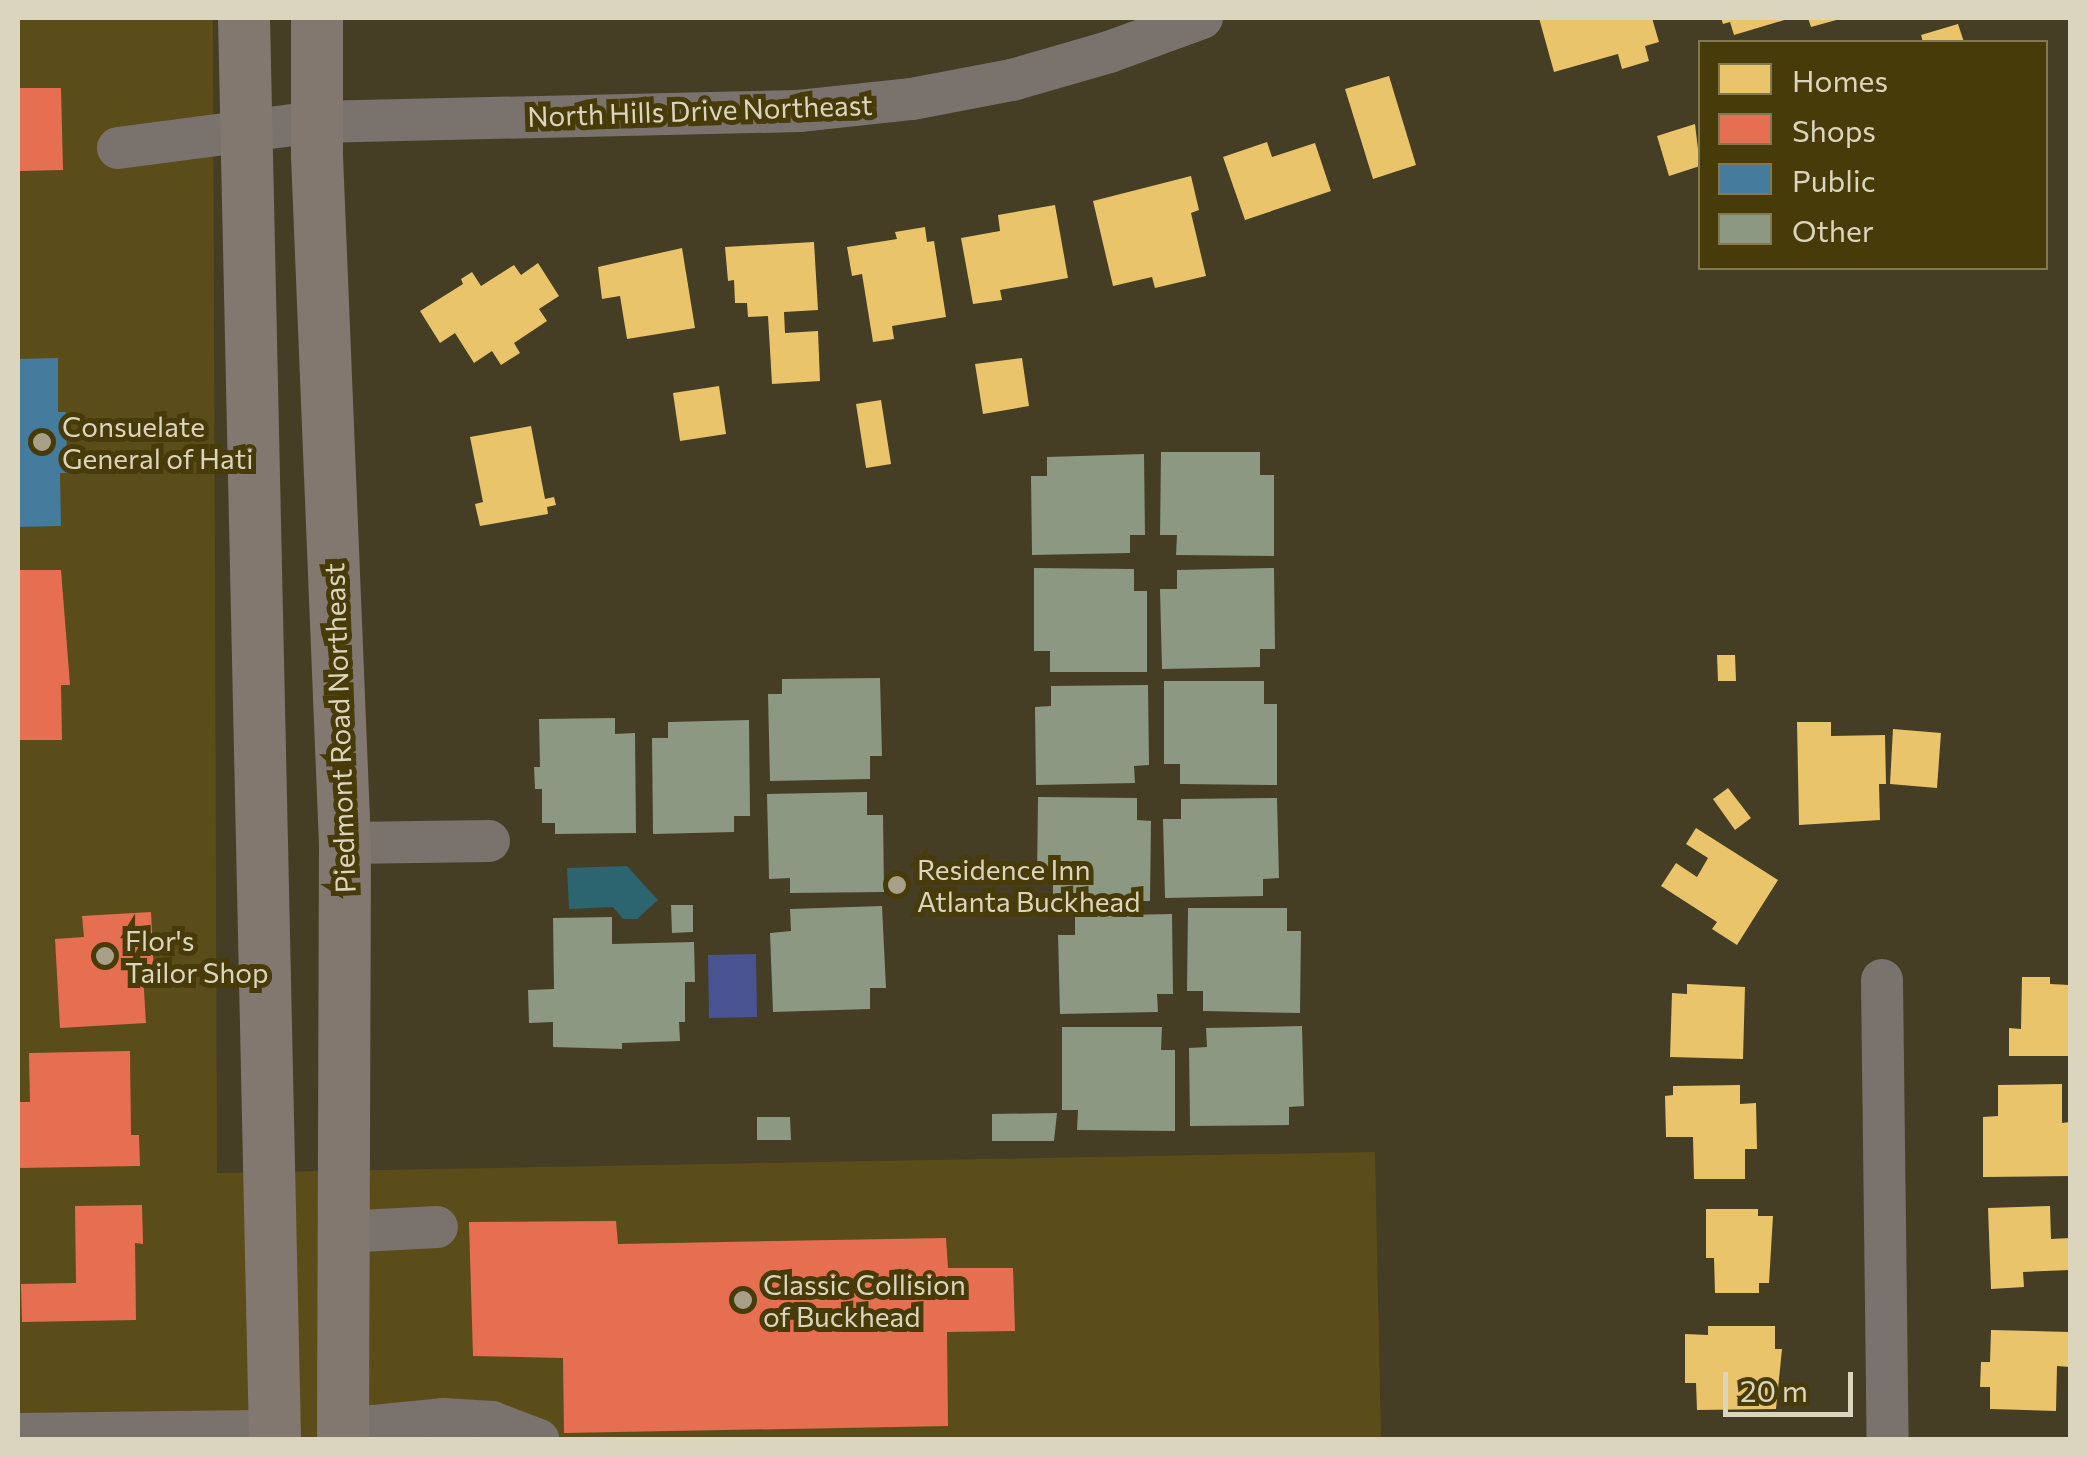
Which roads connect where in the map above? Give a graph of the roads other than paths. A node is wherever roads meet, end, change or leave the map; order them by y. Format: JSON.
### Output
{"nodes":[{"id":1,"x":244,"y":18,"type":"edge"},
{"id":2,"x":317,"y":18,"type":"edge"},
{"id":3,"x":1202,"y":18,"type":"edge"},
{"id":4,"x":316,"y":122,"type":"junction"},
{"id":5,"x":246,"y":133,"type":"junction"},
{"id":6,"x":118,"y":148,"type":"dead end"},
{"id":7,"x":489,"y":841,"type":"dead end"},
{"id":8,"x":345,"y":844,"type":"junction"},
{"id":9,"x":1882,"y":980,"type":"dead end"},
{"id":10,"x":437,"y":1227,"type":"dead end"},
{"id":11,"x":342,"y":1232,"type":"junction"},
{"id":12,"x":443,"y":1419,"type":"junction"},
{"id":13,"x":18,"y":1434,"type":"edge"},
{"id":14,"x":343,"y":1434,"type":"edge"},
{"id":15,"x":275,"y":1435,"type":"edge"},
{"id":16,"x":484,"y":1440,"type":"edge"},
{"id":17,"x":539,"y":1440,"type":"edge"},
{"id":18,"x":1888,"y":1440,"type":"edge"}],
"edges":[{"from":1,"to":5,"type":"main road"},
{"from":2,"to":4,"type":"main road","name":"Piedmont Road Northeast"},
{"from":3,"to":4,"type":"street","name":"North Hills Drive Northeast"},
{"from":4,"to":5,"type":"street","name":"North Hills Drive Northeast"},
{"from":4,"to":8,"type":"main road","name":"Piedmont Road Northeast"},
{"from":5,"to":6,"type":"street","name":"North Hills Drive Northeast"},
{"from":5,"to":15,"type":"main road"},
{"from":7,"to":8,"type":"street"},
{"from":8,"to":11,"type":"main road","name":"Piedmont Road Northeast"},
{"from":9,"to":18,"type":"street"},
{"from":10,"to":11,"type":"street"},
{"from":11,"to":14,"type":"main road","name":"Piedmont Road Northeast"},
{"from":12,"to":14,"type":"street"},
{"from":12,"to":16,"type":"street"},
{"from":12,"to":17,"type":"street"},
{"from":13,"to":15,"type":"street"}]}
